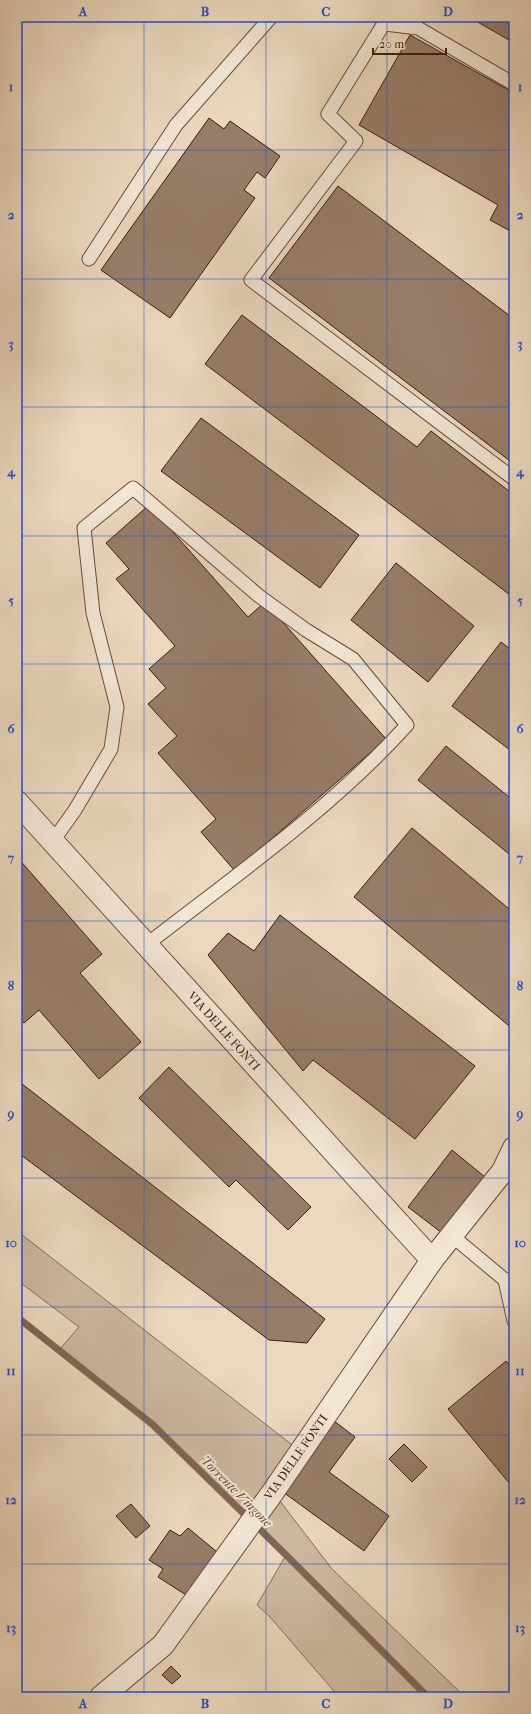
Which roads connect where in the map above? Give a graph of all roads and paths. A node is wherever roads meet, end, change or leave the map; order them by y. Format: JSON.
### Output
{"nodes":[{"id":1,"x":271,"y":17,"type":"edge"},
{"id":2,"x":386,"y":20,"type":"edge"},
{"id":3,"x":514,"y":84,"type":"edge"},
{"id":4,"x":89,"y":259,"type":"dead end"},
{"id":5,"x":514,"y":479,"type":"edge"},
{"id":6,"x":17,"y":802,"type":"edge"},
{"id":7,"x":53,"y":841,"type":"junction"},
{"id":8,"x":146,"y":945,"type":"junction"},
{"id":9,"x":514,"y":1148,"type":"edge"},
{"id":10,"x":452,"y":1235,"type":"junction"},
{"id":11,"x":432,"y":1260,"type":"junction"},
{"id":12,"x":510,"y":1280,"type":"edge"},
{"id":13,"x":514,"y":1320,"type":"edge"},
{"id":14,"x":101,"y":1697,"type":"edge"}],
"edges":[{"from":1,"to":4,"type":"lane"},
{"from":2,"to":3,"type":"lane"},
{"from":2,"to":5,"type":"lane"},
{"from":6,"to":7,"type":"street","name":"VIA DELLE FONTI"},
{"from":7,"to":8,"type":"street","name":"VIA DELLE FONTI"},
{"from":7,"to":8,"type":"lane"},
{"from":8,"to":11,"type":"street","name":"VIA DELLE FONTI"},
{"from":9,"to":10,"type":"street","name":"VIA DELLE FONTI"},
{"from":10,"to":11,"type":"street","name":"VIA DELLE FONTI"},
{"from":10,"to":12,"type":"lane"},
{"from":11,"to":14,"type":"street","name":"VIA DELLE FONTI"},
{"from":12,"to":13,"type":"lane"}]}
